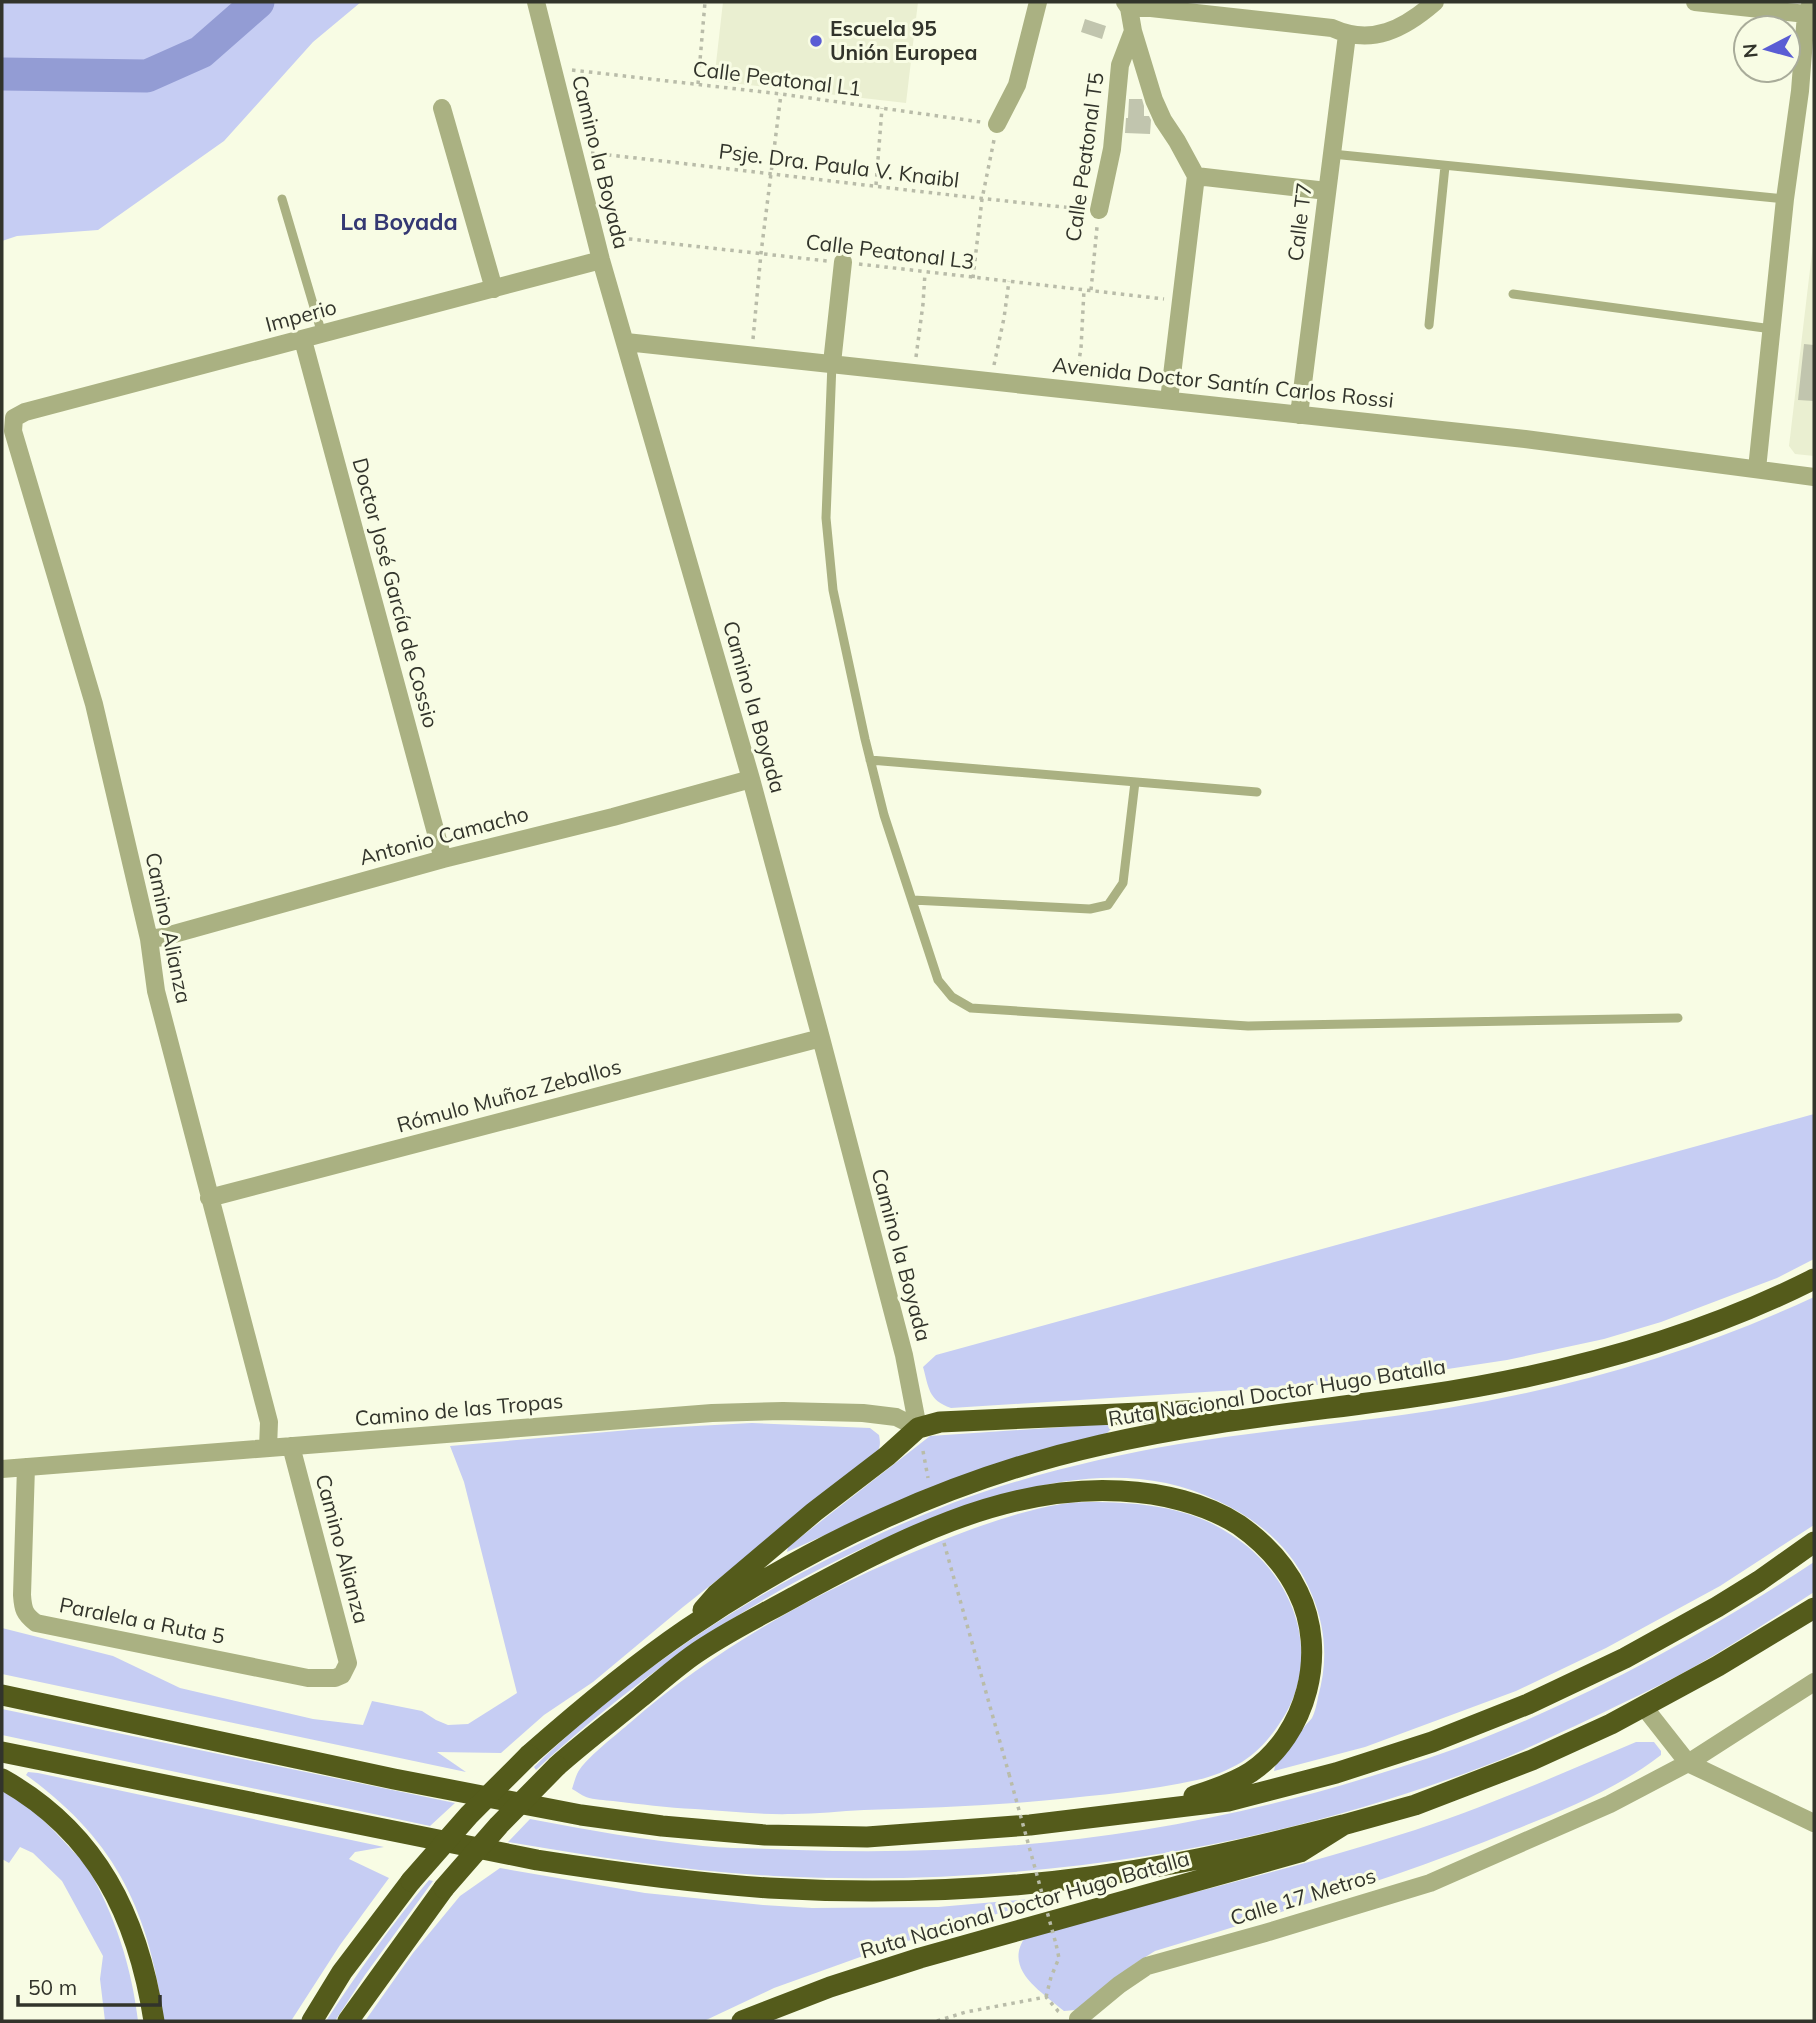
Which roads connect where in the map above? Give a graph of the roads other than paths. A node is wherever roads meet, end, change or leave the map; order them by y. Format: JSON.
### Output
{"nodes":[{"id":1,"x":536,"y":2,"type":"edge"},
{"id":2,"x":1038,"y":2,"type":"edge"},
{"id":3,"x":1435,"y":2,"type":"edge"},
{"id":4,"x":1695,"y":2,"type":"edge"},
{"id":5,"x":1127,"y":5,"type":"edge"},
{"id":6,"x":1809,"y":8,"type":"edge"},
{"id":7,"x":1133,"y":31,"type":"junction"},
{"id":8,"x":1347,"y":35,"type":"junction"},
{"id":9,"x":1807,"y":92,"type":"edge"},
{"id":10,"x":442,"y":108,"type":"dead end"},
{"id":11,"x":997,"y":124,"type":"road end"},
{"id":12,"x":1332,"y":154,"type":"junction"},
{"id":13,"x":1445,"y":166,"type":"junction"},
{"id":14,"x":1196,"y":176,"type":"junction"},
{"id":15,"x":1327,"y":191,"type":"junction"},
{"id":16,"x":282,"y":199,"type":"dead end"},
{"id":17,"x":1785,"y":199,"type":"junction"},
{"id":18,"x":1099,"y":210,"type":"road end"},
{"id":19,"x":601,"y":260,"type":"junction"},
{"id":20,"x":843,"y":262,"type":"road end"},
{"id":21,"x":494,"y":289,"type":"junction"},
{"id":22,"x":1513,"y":294,"type":"dead end"},
{"id":23,"x":1429,"y":325,"type":"dead end"},
{"id":24,"x":1772,"y":330,"type":"junction"},
{"id":25,"x":323,"y":334,"type":"junction"},
{"id":26,"x":303,"y":340,"type":"junction"},
{"id":27,"x":626,"y":342,"type":"junction"},
{"id":28,"x":832,"y":363,"type":"junction"},
{"id":29,"x":1169,"y":400,"type":"junction"},
{"id":30,"x":1299,"y":415,"type":"junction"},
{"id":31,"x":13,"y":418,"type":"joint"},
{"id":32,"x":1757,"y":469,"type":"junction"},
{"id":33,"x":1814,"y":477,"type":"edge"},
{"id":34,"x":870,"y":760,"type":"junction"},
{"id":35,"x":751,"y":779,"type":"junction"},
{"id":36,"x":1135,"y":782,"type":"junction"},
{"id":37,"x":1257,"y":792,"type":"dead end"},
{"id":38,"x":443,"y":859,"type":"junction"},
{"id":39,"x":912,"y":900,"type":"junction"},
{"id":40,"x":149,"y":939,"type":"junction"},
{"id":41,"x":1678,"y":1018,"type":"dead end"},
{"id":42,"x":821,"y":1038,"type":"junction"},
{"id":43,"x":209,"y":1198,"type":"junction"},
{"id":44,"x":1814,"y":1279,"type":"edge"},
{"id":45,"x":1248,"y":1417,"type":"junction"},
{"id":46,"x":918,"y":1428,"type":"junction"},
{"id":47,"x":291,"y":1446,"type":"junction"},
{"id":48,"x":268,"y":1448,"type":"junction"},
{"id":49,"x":26,"y":1467,"type":"junction"},
{"id":50,"x":2,"y":1469,"type":"edge"},
{"id":51,"x":1814,"y":1542,"type":"edge"},
{"id":52,"x":1814,"y":1608,"type":"edge"},
{"id":53,"x":687,"y":1629,"type":"junction"},
{"id":54,"x":348,"y":1662,"type":"joint"},
{"id":55,"x":1814,"y":1682,"type":"edge"},
{"id":56,"x":2,"y":1695,"type":"edge"},
{"id":57,"x":1644,"y":1707,"type":"junction"},
{"id":58,"x":2,"y":1752,"type":"edge"},
{"id":59,"x":1688,"y":1763,"type":"junction"},
{"id":60,"x":2,"y":1779,"type":"edge"},
{"id":61,"x":1148,"y":1810,"type":"junction"},
{"id":62,"x":1814,"y":1823,"type":"edge"},
{"id":63,"x":1343,"y":1825,"type":"junction"},
{"id":64,"x":1078,"y":2020,"type":"edge"},
{"id":65,"x":154,"y":2021,"type":"edge"},
{"id":66,"x":312,"y":2021,"type":"edge"},
{"id":67,"x":348,"y":2021,"type":"edge"},
{"id":68,"x":742,"y":2021,"type":"edge"}],
"edges":[{"from":1,"to":19,"type":"street","name":"Camino la Boyada"},
{"from":2,"to":11,"type":"street"},
{"from":3,"to":8,"type":"street"},
{"from":4,"to":6,"type":"street"},
{"from":5,"to":7,"type":"street"},
{"from":5,"to":8,"type":"street"},
{"from":6,"to":9,"type":"street"},
{"from":7,"to":14,"type":"street"},
{"from":7,"to":18,"type":"street","name":"Calle Peatonal T5"},
{"from":8,"to":12,"type":"street","name":"Calle T7"},
{"from":9,"to":17,"type":"street"},
{"from":10,"to":21,"type":"street"},
{"from":12,"to":13,"type":"lane"},
{"from":12,"to":15,"type":"street","name":"Calle T7"},
{"from":13,"to":17,"type":"lane"},
{"from":13,"to":23,"type":"lane"},
{"from":14,"to":15,"type":"street"},
{"from":14,"to":29,"type":"street"},
{"from":15,"to":30,"type":"street","name":"Calle T7"},
{"from":16,"to":25,"type":"lane"},
{"from":17,"to":24,"type":"street"},
{"from":19,"to":21,"type":"street","name":"Imperio"},
{"from":19,"to":27,"type":"street","name":"Camino la Boyada"},
{"from":20,"to":28,"type":"street"},
{"from":21,"to":25,"type":"street","name":"Imperio"},
{"from":22,"to":24,"type":"lane"},
{"from":24,"to":32,"type":"street"},
{"from":25,"to":26,"type":"street","name":"Imperio"},
{"from":26,"to":31,"type":"street","name":"Imperio"},
{"from":26,"to":38,"type":"street","name":"Doctor José García de Cossio"},
{"from":27,"to":28,"type":"street","name":"Avenida Doctor Santín Carlos Rossi"},
{"from":27,"to":35,"type":"street","name":"Camino la Boyada"},
{"from":28,"to":29,"type":"street","name":"Avenida Doctor Santín Carlos Rossi"},
{"from":28,"to":34,"type":"lane"},
{"from":29,"to":30,"type":"street","name":"Avenida Doctor Santín Carlos Rossi"},
{"from":30,"to":32,"type":"street","name":"Avenida Doctor Santín Carlos Rossi"},
{"from":31,"to":40,"type":"street","name":"Camino Alianza"},
{"from":32,"to":33,"type":"street","name":"Avenida Doctor Santín Carlos Rossi"},
{"from":34,"to":36,"type":"lane"},
{"from":34,"to":39,"type":"lane"},
{"from":35,"to":38,"type":"street","name":"Antonio Camacho"},
{"from":35,"to":42,"type":"street","name":"Camino la Boyada"},
{"from":36,"to":37,"type":"lane"},
{"from":36,"to":39,"type":"lane"},
{"from":38,"to":40,"type":"street","name":"Antonio Camacho"},
{"from":39,"to":41,"type":"lane"},
{"from":40,"to":43,"type":"street","name":"Camino Alianza"},
{"from":42,"to":43,"type":"street","name":"Rómulo Muñoz Zeballos"},
{"from":42,"to":46,"type":"street","name":"Camino la Boyada"},
{"from":43,"to":48,"type":"street","name":"Camino Alianza"},
{"from":44,"to":45,"type":"highway","name":"Ruta Nacional Doctor Hugo Batalla"},
{"from":45,"to":46,"type":"highway"},
{"from":45,"to":53,"type":"highway","name":"Ruta Nacional Doctor Hugo Batalla"},
{"from":46,"to":47,"type":"street","name":"Camino de las Tropas"},
{"from":46,"to":53,"type":"highway"},
{"from":47,"to":48,"type":"street","name":"Camino de las Tropas"},
{"from":47,"to":54,"type":"street","name":"Camino Alianza"},
{"from":48,"to":49,"type":"street","name":"Camino de las Tropas"},
{"from":49,"to":50,"type":"street","name":"Camino de las Tropas"},
{"from":49,"to":54,"type":"street","name":"Paralela a Ruta 5"},
{"from":51,"to":61,"type":"highway"},
{"from":52,"to":57,"type":"highway","name":"Ruta Nacional Doctor Hugo Batalla"},
{"from":53,"to":66,"type":"highway","name":"Ruta Nacional Doctor Hugo Batalla","bridge":true},
{"from":55,"to":59,"type":"street","name":"Calle 17 Metros"},
{"from":56,"to":61,"type":"highway"},
{"from":57,"to":59,"type":"street"},
{"from":57,"to":63,"type":"highway","name":"Ruta Nacional Doctor Hugo Batalla"},
{"from":58,"to":63,"type":"highway"},
{"from":59,"to":62,"type":"street"},
{"from":59,"to":64,"type":"street","name":"Calle 17 Metros"},
{"from":60,"to":65,"type":"highway"},
{"from":61,"to":67,"type":"highway","bridge":true},
{"from":63,"to":68,"type":"highway","name":"Ruta Nacional Doctor Hugo Batalla"}]}
